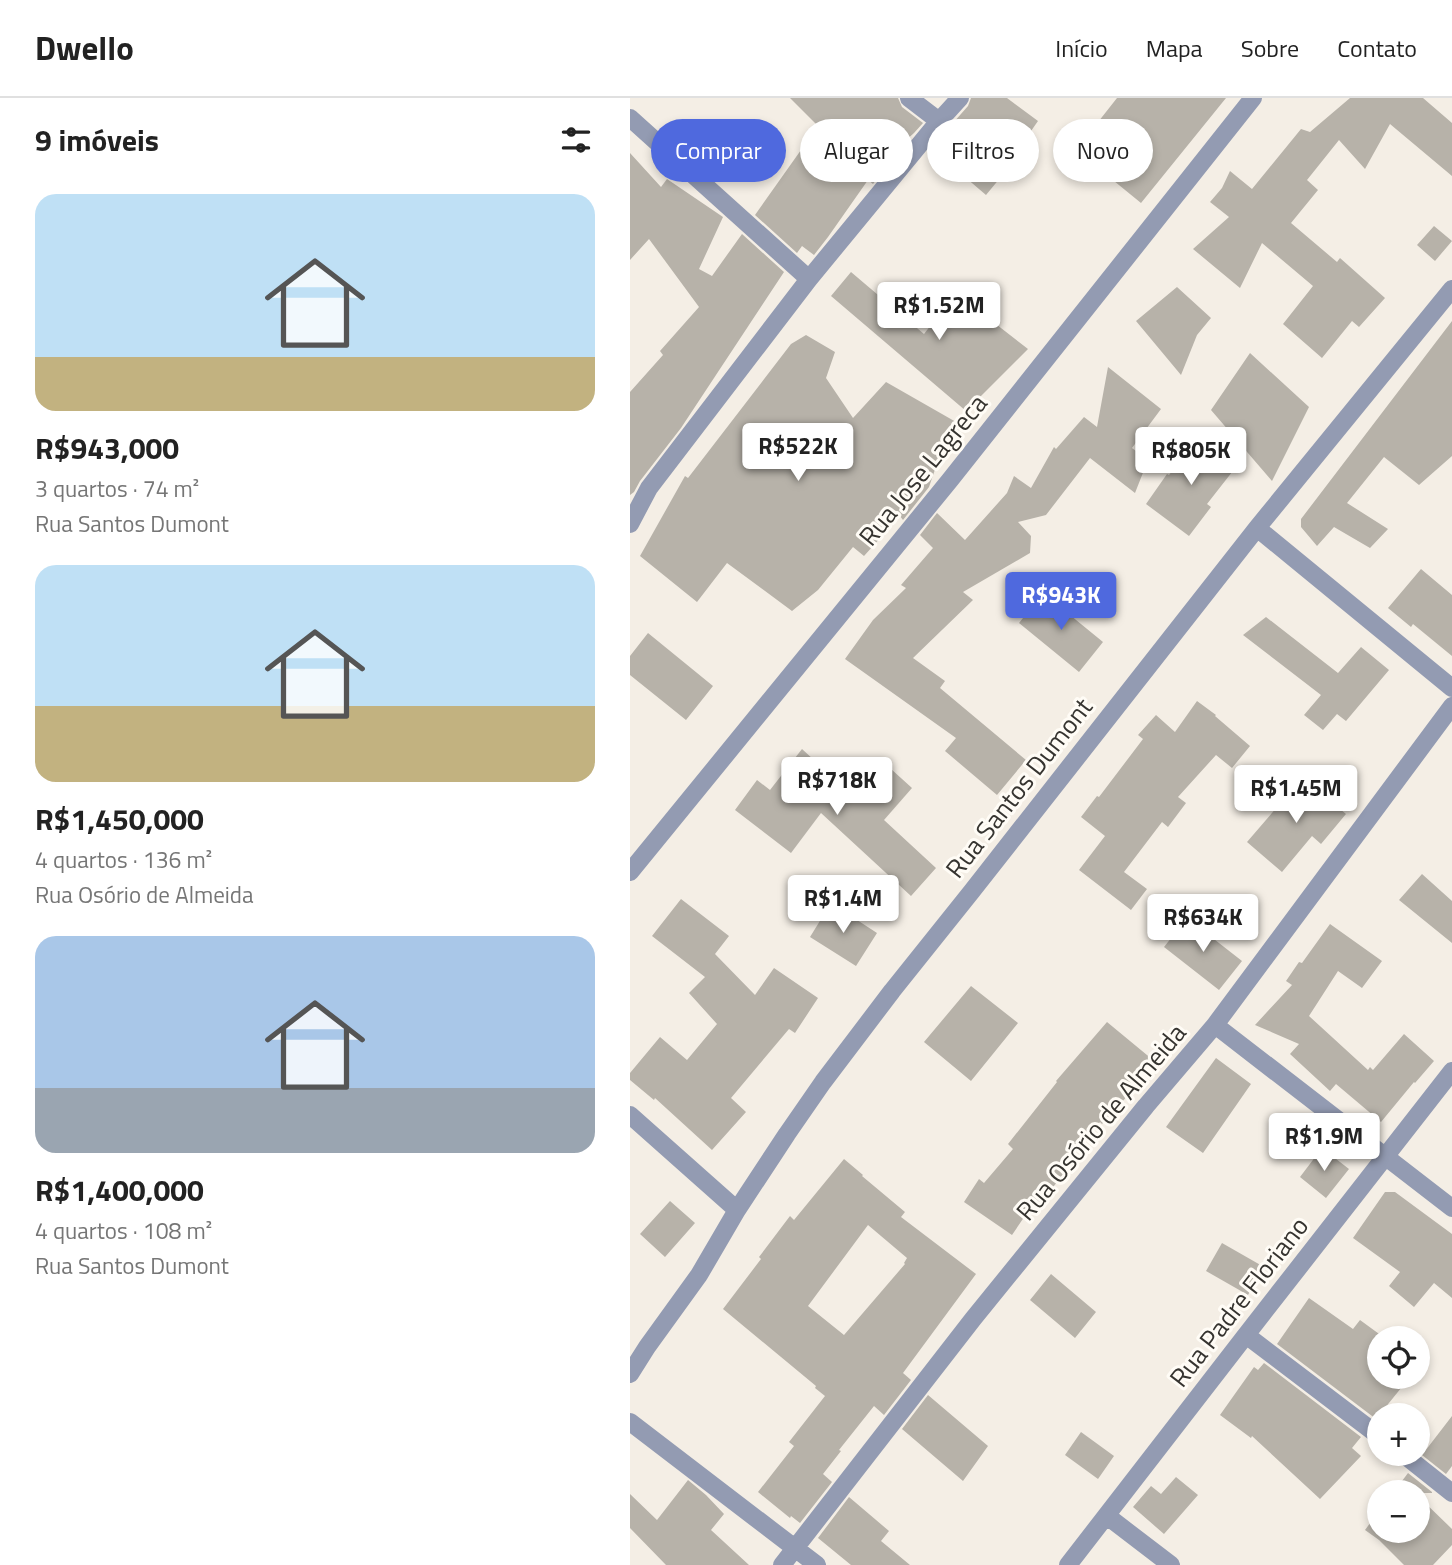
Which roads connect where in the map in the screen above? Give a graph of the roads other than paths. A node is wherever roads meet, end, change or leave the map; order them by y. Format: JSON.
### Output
{"nodes":[{"id":1,"x":909,"y":98,"type":"edge"},
{"id":2,"x":960,"y":98,"type":"edge"},
{"id":3,"x":1253,"y":98,"type":"edge"},
{"id":4,"x":630,"y":118,"type":"edge"},
{"id":5,"x":936,"y":119,"type":"edge"},
{"id":6,"x":941,"y":119,"type":"edge"},
{"id":7,"x":927,"y":136,"type":"edge"},
{"id":8,"x":809,"y":279,"type":"junction"},
{"id":9,"x":1452,"y":289,"type":"edge"},
{"id":10,"x":630,"y":524,"type":"edge"},
{"id":11,"x":1257,"y":528,"type":"junction"},
{"id":12,"x":1452,"y":688,"type":"edge"},
{"id":13,"x":1452,"y":706,"type":"edge"},
{"id":14,"x":630,"y":872,"type":"edge"},
{"id":15,"x":1215,"y":1025,"type":"junction"},
{"id":16,"x":1452,"y":1071,"type":"edge"},
{"id":17,"x":630,"y":1115,"type":"edge"},
{"id":18,"x":1386,"y":1157,"type":"junction"},
{"id":19,"x":1452,"y":1208,"type":"edge"},
{"id":20,"x":737,"y":1210,"type":"junction"},
{"id":21,"x":1246,"y":1335,"type":"junction"},
{"id":22,"x":630,"y":1374,"type":"edge"},
{"id":23,"x":630,"y":1422,"type":"edge"},
{"id":24,"x":1367,"y":1427,"type":"edge"},
{"id":25,"x":1418,"y":1466,"type":"edge"},
{"id":26,"x":1452,"y":1493,"type":"edge"},
{"id":27,"x":1107,"y":1516,"type":"junction"},
{"id":28,"x":795,"y":1548,"type":"junction"},
{"id":29,"x":782,"y":1565,"type":"edge"},
{"id":30,"x":817,"y":1565,"type":"edge"},
{"id":31,"x":1068,"y":1565,"type":"edge"},
{"id":32,"x":1171,"y":1565,"type":"edge"}],
"edges":[{"from":1,"to":5,"type":"street"},
{"from":2,"to":6,"type":"street"},
{"from":3,"to":14,"type":"street","name":"Rua Jose Lagreca"},
{"from":4,"to":8,"type":"street"},
{"from":7,"to":8,"type":"street"},
{"from":8,"to":10,"type":"street"},
{"from":9,"to":11,"type":"street","name":"Rua Santos Dumont"},
{"from":11,"to":12,"type":"street"},
{"from":11,"to":20,"type":"street","name":"Rua Santos Dumont"},
{"from":13,"to":15,"type":"street","name":"Rua Osório de Almeida"},
{"from":15,"to":18,"type":"street"},
{"from":15,"to":28,"type":"street","name":"Rua Osório de Almeida"},
{"from":16,"to":18,"type":"street","name":"Rua Padre Floriano"},
{"from":17,"to":20,"type":"street"},
{"from":18,"to":19,"type":"street"},
{"from":18,"to":21,"type":"street","name":"Rua Padre Floriano"},
{"from":20,"to":22,"type":"street","name":"Rua Santos Dumont"},
{"from":21,"to":24,"type":"street"},
{"from":21,"to":27,"type":"street","name":"Rua Padre Floriano"},
{"from":23,"to":28,"type":"street"},
{"from":25,"to":26,"type":"street"},
{"from":27,"to":31,"type":"street","name":"Rua Padre Floriano"},
{"from":27,"to":32,"type":"street"},
{"from":28,"to":29,"type":"street","name":"Rua Osório de Almeida"},
{"from":28,"to":30,"type":"street"}]}
